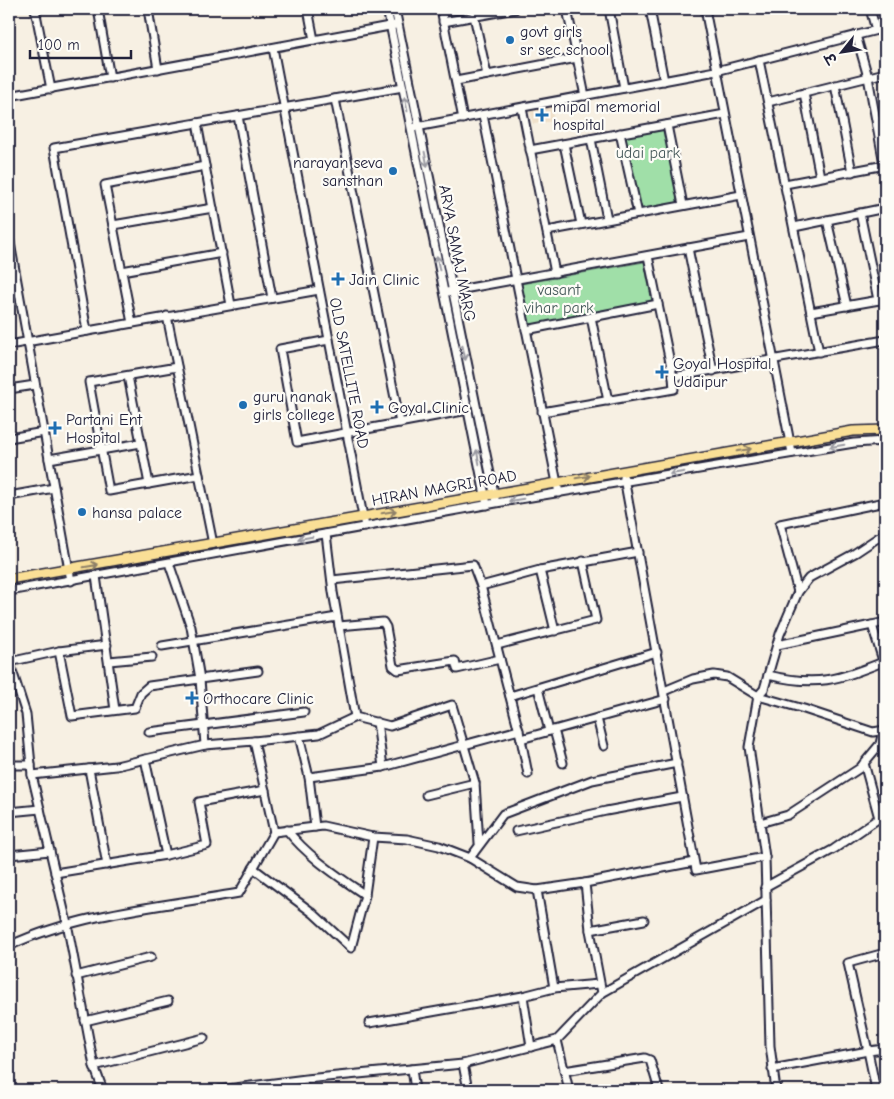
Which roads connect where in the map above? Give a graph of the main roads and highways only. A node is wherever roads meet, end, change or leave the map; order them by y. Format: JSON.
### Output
{"nodes":[{"id":1,"x":885,"y":430,"type":"edge"},
{"id":2,"x":9,"y":580,"type":"edge"}],
"edges":[{"from":2,"to":1,"type":"main road","name":"HIRAN MAGRI ROAD","one_way":true}]}
